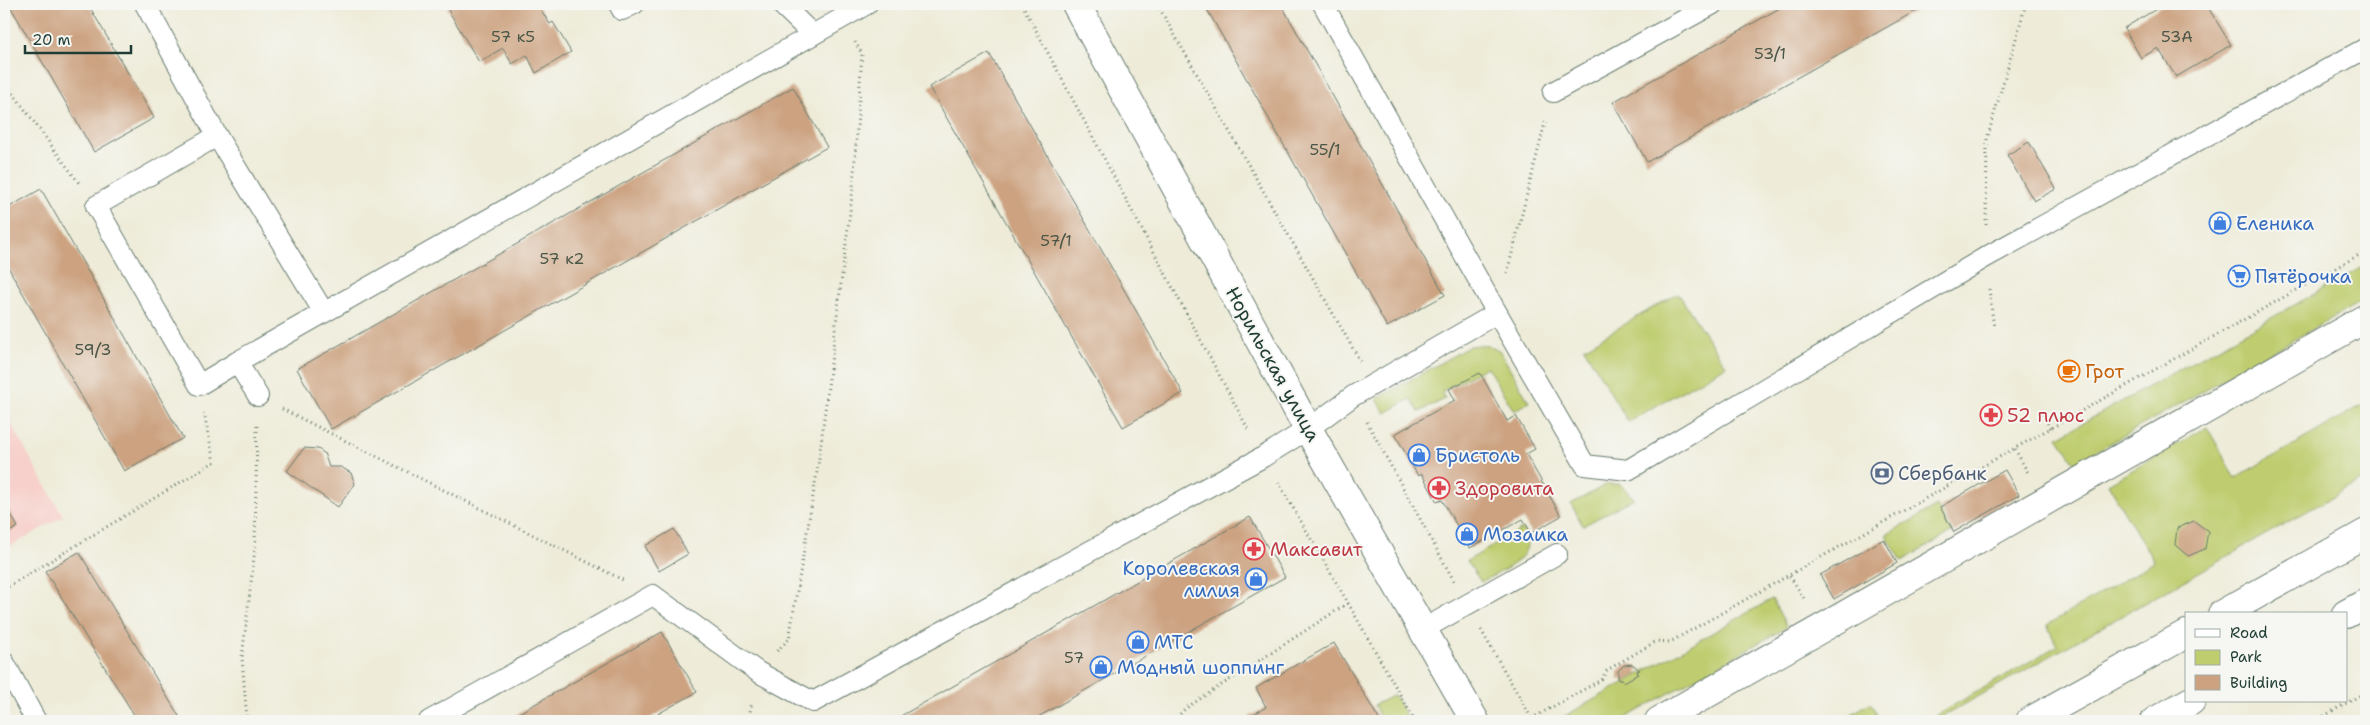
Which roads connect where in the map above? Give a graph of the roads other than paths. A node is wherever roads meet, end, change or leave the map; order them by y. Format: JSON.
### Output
{"nodes":[{"id":1,"x":145,"y":4,"type":"edge"},
{"id":2,"x":619,"y":4,"type":"edge"},
{"id":3,"x":634,"y":4,"type":"edge"},
{"id":4,"x":781,"y":4,"type":"edge"},
{"id":5,"x":867,"y":4,"type":"edge"},
{"id":6,"x":1323,"y":4,"type":"edge"},
{"id":7,"x":1713,"y":4,"type":"edge"},
{"id":8,"x":1082,"y":6,"type":"edge"},
{"id":9,"x":812,"y":34,"type":"junction"},
{"id":10,"x":2366,"y":48,"type":"edge"},
{"id":11,"x":1553,"y":92,"type":"road end"},
{"id":12,"x":217,"y":136,"type":"junction"},
{"id":13,"x":323,"y":312,"type":"junction"},
{"id":14,"x":1497,"y":313,"type":"junction"},
{"id":15,"x":2366,"y":318,"type":"edge"},
{"id":16,"x":237,"y":362,"type":"junction"},
{"id":17,"x":258,"y":396,"type":"road end"},
{"id":18,"x":1308,"y":429,"type":"junction"},
{"id":19,"x":2366,"y":533,"type":"edge"},
{"id":20,"x":1556,"y":554,"type":"dead end"},
{"id":21,"x":2366,"y":603,"type":"edge"},
{"id":22,"x":2226,"y":612,"type":"edge"},
{"id":23,"x":2348,"y":613,"type":"edge"},
{"id":24,"x":1422,"y":630,"type":"junction"},
{"id":25,"x":2185,"y":635,"type":"edge"},
{"id":26,"x":4,"y":662,"type":"edge"},
{"id":27,"x":2189,"y":702,"type":"edge"},
{"id":28,"x":36,"y":721,"type":"edge"},
{"id":29,"x":429,"y":721,"type":"edge"},
{"id":30,"x":1474,"y":721,"type":"edge"},
{"id":31,"x":1659,"y":721,"type":"edge"},
{"id":32,"x":2030,"y":721,"type":"edge"},
{"id":33,"x":2155,"y":721,"type":"edge"}],
"edges":[{"from":1,"to":12,"type":"lane"},
{"from":2,"to":3,"type":"lane"},
{"from":4,"to":9,"type":"lane"},
{"from":5,"to":9,"type":"lane"},
{"from":6,"to":14,"type":"lane"},
{"from":7,"to":11,"type":"lane"},
{"from":8,"to":18,"type":"street","name":"Норильская улица"},
{"from":9,"to":13,"type":"lane"},
{"from":10,"to":14,"type":"lane"},
{"from":12,"to":13,"type":"lane"},
{"from":12,"to":16,"type":"lane"},
{"from":13,"to":16,"type":"lane"},
{"from":14,"to":18,"type":"lane"},
{"from":15,"to":31,"type":"street"},
{"from":16,"to":17,"type":"lane"},
{"from":18,"to":24,"type":"street","name":"Норильская улица"},
{"from":18,"to":29,"type":"lane"},
{"from":19,"to":22,"type":"street"},
{"from":20,"to":24,"type":"lane"},
{"from":21,"to":23,"type":"street"},
{"from":24,"to":30,"type":"street","name":"Норильская улица"},
{"from":25,"to":32,"type":"street"},
{"from":26,"to":28,"type":"lane"},
{"from":27,"to":33,"type":"street"}]}
